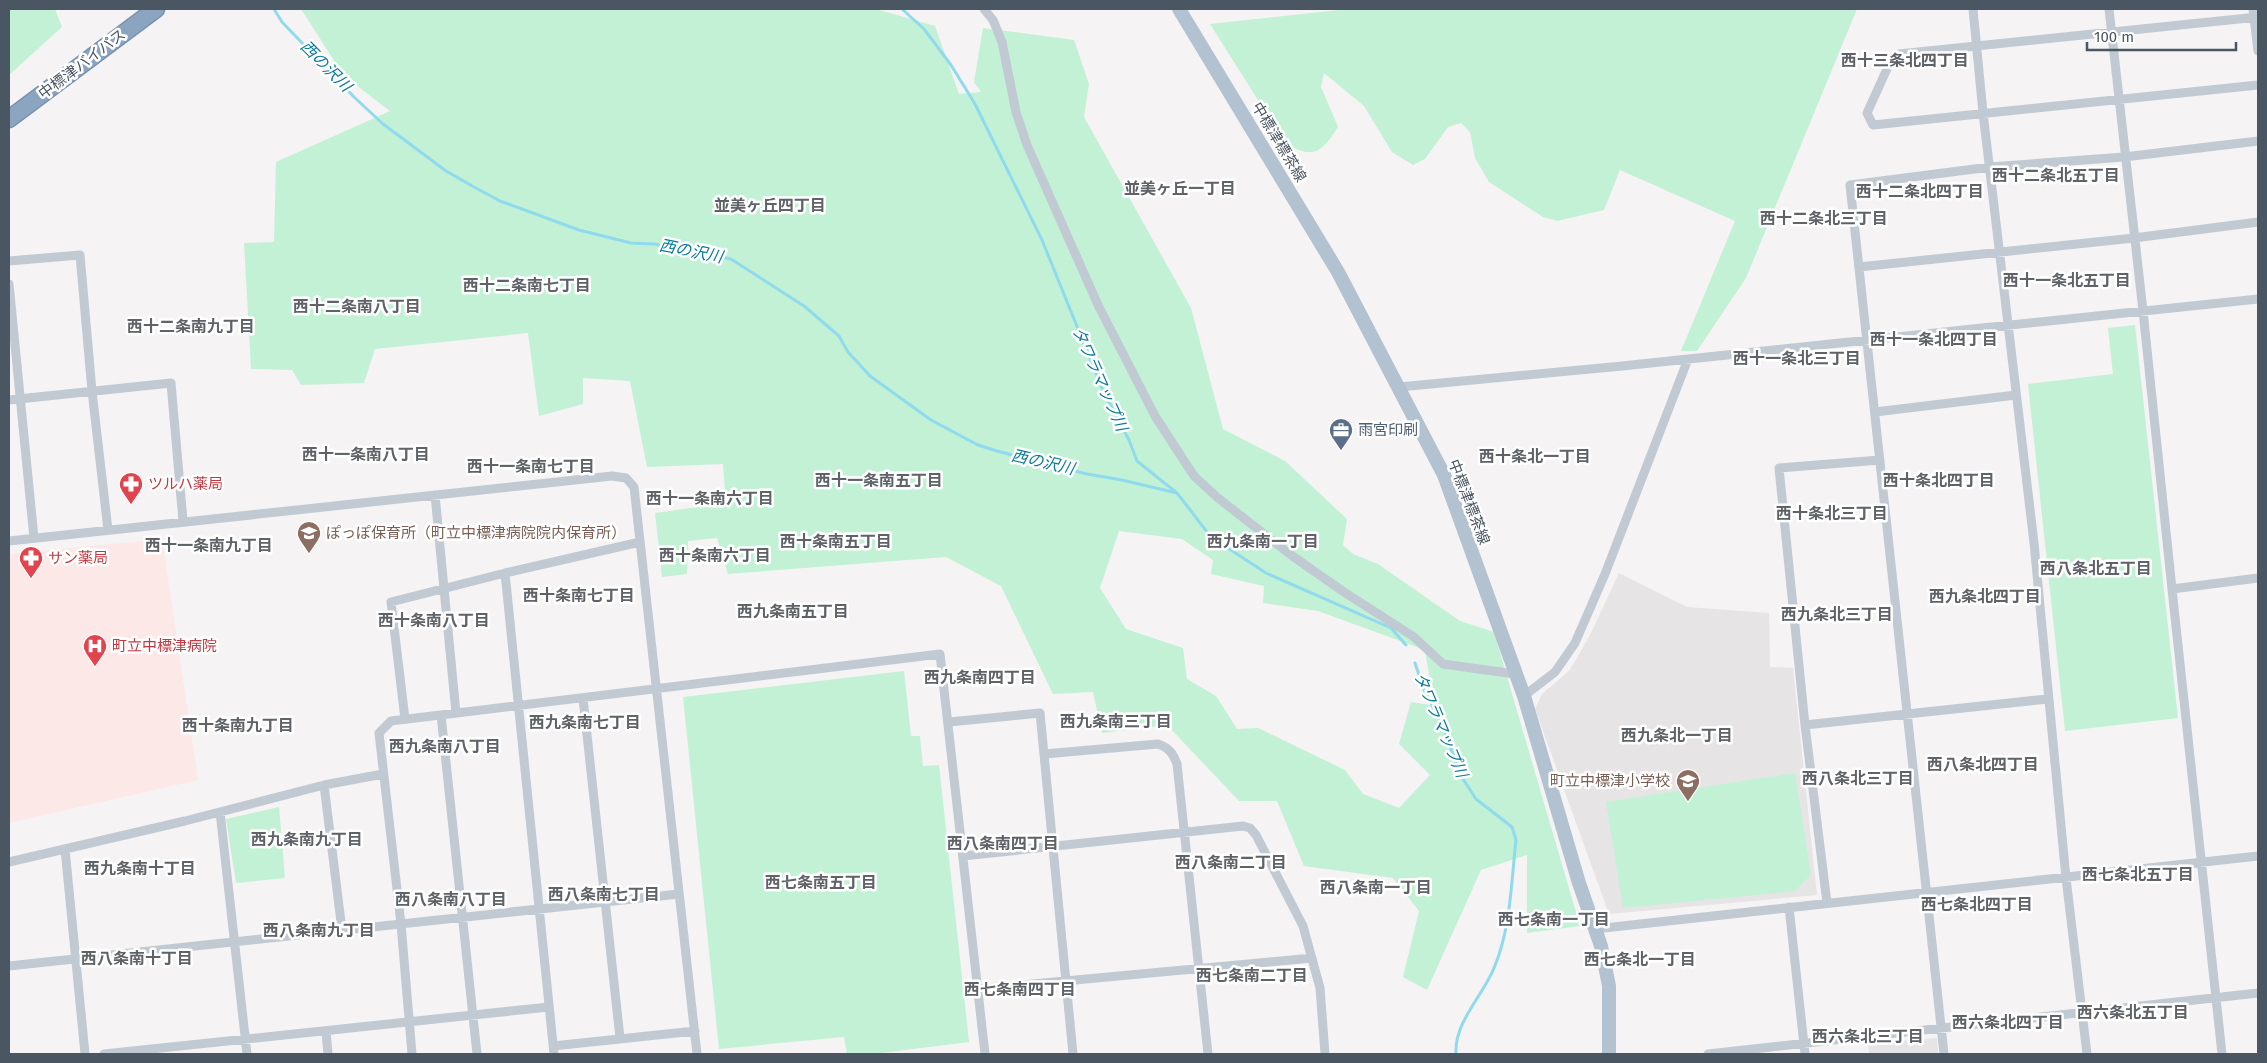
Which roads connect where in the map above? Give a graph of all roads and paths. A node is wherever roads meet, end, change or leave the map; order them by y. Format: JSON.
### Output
{"nodes":[{"id":1,"x":156,"y":9,"type":"edge"},
{"id":2,"x":984,"y":9,"type":"edge"},
{"id":3,"x":1179,"y":9,"type":"edge"},
{"id":4,"x":1973,"y":9,"type":"edge"},
{"id":5,"x":2109,"y":9,"type":"edge"},
{"id":6,"x":2255,"y":15,"type":"edge"},
{"id":7,"x":2111,"y":33,"type":"junction"},
{"id":8,"x":1977,"y":47,"type":"junction"},
{"id":9,"x":2258,"y":51,"type":"edge"},
{"id":10,"x":2258,"y":85,"type":"edge"},
{"id":11,"x":2118,"y":100,"type":"junction"},
{"id":12,"x":1983,"y":113,"type":"junction"},
{"id":13,"x":9,"y":119,"type":"edge"},
{"id":14,"x":2258,"y":141,"type":"edge"},
{"id":15,"x":2124,"y":157,"type":"junction"},
{"id":16,"x":1990,"y":167,"type":"junction"},
{"id":17,"x":2258,"y":222,"type":"edge"},
{"id":18,"x":2134,"y":238,"type":"junction"},
{"id":19,"x":2000,"y":251,"type":"junction"},
{"id":20,"x":9,"y":261,"type":"edge"},
{"id":21,"x":1859,"y":267,"type":"junction"},
{"id":22,"x":9,"y":284,"type":"edge"},
{"id":23,"x":2258,"y":299,"type":"edge"},
{"id":24,"x":2144,"y":311,"type":"junction"},
{"id":25,"x":2008,"y":325,"type":"junction"},
{"id":26,"x":1868,"y":339,"type":"junction"},
{"id":27,"x":1688,"y":359,"type":"junction"},
{"id":28,"x":1399,"y":387,"type":"junction"},
{"id":29,"x":92,"y":391,"type":"junction"},
{"id":30,"x":2016,"y":395,"type":"junction"},
{"id":31,"x":20,"y":398,"type":"junction"},
{"id":32,"x":9,"y":400,"type":"edge"},
{"id":33,"x":1875,"y":412,"type":"junction"},
{"id":34,"x":1880,"y":460,"type":"junction"},
{"id":35,"x":435,"y":495,"type":"junction"},
{"id":36,"x":183,"y":521,"type":"junction"},
{"id":37,"x":108,"y":530,"type":"junction"},
{"id":38,"x":34,"y":538,"type":"junction"},
{"id":39,"x":9,"y":541,"type":"edge"},
{"id":40,"x":640,"y":542,"type":"junction"},
{"id":41,"x":505,"y":573,"type":"junction"},
{"id":42,"x":2258,"y":578,"type":"edge"},
{"id":43,"x":442,"y":588,"type":"junction"},
{"id":44,"x":2172,"y":589,"type":"junction"},
{"id":45,"x":1515,"y":674,"type":"junction"},
{"id":46,"x":657,"y":688,"type":"junction"},
{"id":47,"x":1524,"y":696,"type":"junction"},
{"id":48,"x":583,"y":698,"type":"junction"},
{"id":49,"x":2047,"y":700,"type":"junction"},
{"id":50,"x":518,"y":706,"type":"junction"},
{"id":51,"x":456,"y":713,"type":"junction"},
{"id":52,"x":1906,"y":714,"type":"junction"},
{"id":53,"x":441,"y":715,"type":"junction"},
{"id":54,"x":405,"y":720,"type":"junction"},
{"id":55,"x":949,"y":722,"type":"junction"},
{"id":56,"x":1805,"y":725,"type":"junction"},
{"id":57,"x":1044,"y":754,"type":"junction"},
{"id":58,"x":383,"y":774,"type":"junction"},
{"id":59,"x":324,"y":785,"type":"junction"},
{"id":60,"x":220,"y":812,"type":"junction"},
{"id":61,"x":1185,"y":832,"type":"junction"},
{"id":62,"x":1053,"y":847,"type":"junction"},
{"id":63,"x":65,"y":849,"type":"junction"},
{"id":64,"x":963,"y":856,"type":"junction"},
{"id":65,"x":2258,"y":856,"type":"edge"},
{"id":66,"x":9,"y":862,"type":"edge"},
{"id":67,"x":2202,"y":862,"type":"junction"},
{"id":68,"x":2066,"y":878,"type":"junction"},
{"id":69,"x":1927,"y":892,"type":"junction"},
{"id":70,"x":679,"y":894,"type":"junction"},
{"id":71,"x":605,"y":902,"type":"junction"},
{"id":72,"x":1827,"y":903,"type":"junction"},
{"id":73,"x":1789,"y":907,"type":"junction"},
{"id":74,"x":538,"y":909,"type":"junction"},
{"id":75,"x":462,"y":918,"type":"junction"},
{"id":76,"x":401,"y":924,"type":"junction"},
{"id":77,"x":1594,"y":929,"type":"junction"},
{"id":78,"x":342,"y":930,"type":"junction"},
{"id":79,"x":236,"y":942,"type":"junction"},
{"id":80,"x":1312,"y":958,"type":"junction"},
{"id":81,"x":75,"y":959,"type":"junction"},
{"id":82,"x":9,"y":966,"type":"edge"},
{"id":83,"x":1198,"y":968,"type":"junction"},
{"id":84,"x":1066,"y":981,"type":"junction"},
{"id":85,"x":979,"y":989,"type":"junction"},
{"id":86,"x":2258,"y":993,"type":"edge"},
{"id":87,"x":2216,"y":998,"type":"junction"},
{"id":88,"x":549,"y":1007,"type":"junction"},
{"id":89,"x":2082,"y":1012,"type":"junction"},
{"id":90,"x":473,"y":1015,"type":"junction"},
{"id":91,"x":409,"y":1022,"type":"junction"},
{"id":92,"x":1942,"y":1027,"type":"junction"},
{"id":93,"x":326,"y":1031,"type":"junction"},
{"id":94,"x":695,"y":1031,"type":"junction"},
{"id":95,"x":620,"y":1038,"type":"junction"},
{"id":96,"x":245,"y":1040,"type":"junction"},
{"id":97,"x":1804,"y":1043,"type":"junction"},
{"id":98,"x":554,"y":1050,"type":"edge"},
{"id":99,"x":159,"y":1051,"type":"edge"},
{"id":100,"x":85,"y":1054,"type":"edge"},
{"id":101,"x":104,"y":1054,"type":"edge"},
{"id":102,"x":247,"y":1054,"type":"edge"},
{"id":103,"x":328,"y":1054,"type":"edge"},
{"id":104,"x":412,"y":1054,"type":"edge"},
{"id":105,"x":477,"y":1054,"type":"edge"},
{"id":106,"x":697,"y":1054,"type":"edge"},
{"id":107,"x":985,"y":1054,"type":"edge"},
{"id":108,"x":1073,"y":1054,"type":"edge"},
{"id":109,"x":1208,"y":1054,"type":"edge"},
{"id":110,"x":1325,"y":1054,"type":"edge"},
{"id":111,"x":1609,"y":1054,"type":"edge"},
{"id":112,"x":1708,"y":1054,"type":"edge"},
{"id":113,"x":1805,"y":1054,"type":"edge"},
{"id":114,"x":1944,"y":1054,"type":"edge"},
{"id":115,"x":2087,"y":1054,"type":"edge"},
{"id":116,"x":2222,"y":1054,"type":"edge"}],
"edges":[{"from":1,"to":13,"type":"highway","name":"中標津バイパス"},
{"from":2,"to":45,"type":"street"},
{"from":3,"to":28,"type":"main road","name":"中標津標茶線"},
{"from":4,"to":8,"type":"street"},
{"from":5,"to":7,"type":"street"},
{"from":6,"to":7,"type":"street"},
{"from":6,"to":9,"type":"street"},
{"from":7,"to":8,"type":"street"},
{"from":7,"to":11,"type":"street"},
{"from":8,"to":12,"type":"street"},
{"from":8,"to":12,"type":"street"},
{"from":10,"to":11,"type":"street"},
{"from":11,"to":12,"type":"street"},
{"from":11,"to":15,"type":"street"},
{"from":12,"to":16,"type":"street"},
{"from":14,"to":15,"type":"street"},
{"from":15,"to":16,"type":"street"},
{"from":15,"to":18,"type":"street"},
{"from":16,"to":19,"type":"street"},
{"from":16,"to":21,"type":"street"},
{"from":17,"to":18,"type":"street"},
{"from":18,"to":19,"type":"street"},
{"from":18,"to":24,"type":"street"},
{"from":19,"to":21,"type":"street"},
{"from":19,"to":25,"type":"street"},
{"from":20,"to":29,"type":"street"},
{"from":21,"to":26,"type":"street"},
{"from":22,"to":31,"type":"street"},
{"from":23,"to":24,"type":"street"},
{"from":24,"to":25,"type":"street"},
{"from":24,"to":44,"type":"street"},
{"from":25,"to":26,"type":"street"},
{"from":25,"to":30,"type":"street"},
{"from":26,"to":27,"type":"street"},
{"from":26,"to":33,"type":"street"},
{"from":27,"to":28,"type":"street"},
{"from":27,"to":47,"type":"street"},
{"from":28,"to":45,"type":"main road","name":"中標津標茶線"},
{"from":29,"to":31,"type":"street"},
{"from":29,"to":36,"type":"street"},
{"from":29,"to":37,"type":"street"},
{"from":30,"to":33,"type":"street"},
{"from":30,"to":49,"type":"street"},
{"from":31,"to":32,"type":"street"},
{"from":31,"to":38,"type":"street"},
{"from":33,"to":34,"type":"street"},
{"from":34,"to":52,"type":"street"},
{"from":34,"to":56,"type":"street"},
{"from":35,"to":36,"type":"street"},
{"from":35,"to":40,"type":"street"},
{"from":35,"to":43,"type":"street"},
{"from":36,"to":37,"type":"street"},
{"from":37,"to":38,"type":"street"},
{"from":38,"to":39,"type":"street"},
{"from":40,"to":41,"type":"street"},
{"from":40,"to":46,"type":"street"},
{"from":41,"to":43,"type":"street"},
{"from":41,"to":50,"type":"street"},
{"from":42,"to":44,"type":"street"},
{"from":43,"to":51,"type":"street"},
{"from":43,"to":54,"type":"street"},
{"from":44,"to":67,"type":"street"},
{"from":45,"to":47,"type":"main road","name":"中標津標茶線"},
{"from":46,"to":48,"type":"street"},
{"from":46,"to":55,"type":"street"},
{"from":46,"to":70,"type":"street"},
{"from":47,"to":77,"type":"main road","name":"中標津標茶線"},
{"from":48,"to":50,"type":"street"},
{"from":48,"to":71,"type":"street"},
{"from":49,"to":52,"type":"street"},
{"from":49,"to":68,"type":"street"},
{"from":50,"to":51,"type":"street"},
{"from":50,"to":74,"type":"street"},
{"from":51,"to":53,"type":"street"},
{"from":52,"to":56,"type":"street"},
{"from":52,"to":69,"type":"street"},
{"from":53,"to":54,"type":"street"},
{"from":53,"to":75,"type":"street"},
{"from":54,"to":58,"type":"street"},
{"from":55,"to":57,"type":"street"},
{"from":55,"to":64,"type":"street"},
{"from":56,"to":72,"type":"street"},
{"from":57,"to":61,"type":"street"},
{"from":57,"to":62,"type":"street"},
{"from":58,"to":59,"type":"street"},
{"from":58,"to":76,"type":"street"},
{"from":59,"to":60,"type":"street"},
{"from":59,"to":78,"type":"street"},
{"from":60,"to":63,"type":"street"},
{"from":60,"to":79,"type":"street"},
{"from":61,"to":62,"type":"street"},
{"from":61,"to":80,"type":"street"},
{"from":61,"to":83,"type":"street"},
{"from":62,"to":64,"type":"street"},
{"from":62,"to":84,"type":"street"},
{"from":63,"to":66,"type":"street"},
{"from":63,"to":81,"type":"street"},
{"from":64,"to":85,"type":"street"},
{"from":65,"to":67,"type":"street"},
{"from":67,"to":68,"type":"street"},
{"from":67,"to":87,"type":"street"},
{"from":68,"to":69,"type":"street"},
{"from":68,"to":89,"type":"street"},
{"from":69,"to":72,"type":"street"},
{"from":69,"to":92,"type":"street"},
{"from":70,"to":71,"type":"street"},
{"from":70,"to":94,"type":"street"},
{"from":71,"to":74,"type":"street"},
{"from":71,"to":95,"type":"street"},
{"from":72,"to":73,"type":"street"},
{"from":73,"to":77,"type":"street"},
{"from":73,"to":97,"type":"street"},
{"from":74,"to":75,"type":"street"},
{"from":74,"to":88,"type":"street"},
{"from":75,"to":76,"type":"street"},
{"from":75,"to":90,"type":"street"},
{"from":76,"to":78,"type":"street"},
{"from":76,"to":91,"type":"street"},
{"from":77,"to":111,"type":"main road","name":"中標津標茶線"},
{"from":78,"to":79,"type":"street"},
{"from":79,"to":81,"type":"street"},
{"from":79,"to":96,"type":"street"},
{"from":80,"to":83,"type":"street"},
{"from":80,"to":110,"type":"street"},
{"from":81,"to":82,"type":"street"},
{"from":81,"to":100,"type":"street"},
{"from":83,"to":84,"type":"street"},
{"from":83,"to":109,"type":"street"},
{"from":84,"to":85,"type":"street"},
{"from":84,"to":108,"type":"street"},
{"from":85,"to":107,"type":"street"},
{"from":86,"to":87,"type":"street"},
{"from":87,"to":89,"type":"street"},
{"from":87,"to":116,"type":"street"},
{"from":88,"to":90,"type":"street"},
{"from":88,"to":98,"type":"street"},
{"from":89,"to":92,"type":"street"},
{"from":89,"to":115,"type":"street"},
{"from":90,"to":91,"type":"street"},
{"from":90,"to":105,"type":"street"},
{"from":91,"to":93,"type":"street"},
{"from":91,"to":104,"type":"street"},
{"from":92,"to":97,"type":"street"},
{"from":92,"to":114,"type":"street"},
{"from":93,"to":96,"type":"street"},
{"from":93,"to":103,"type":"street"},
{"from":94,"to":95,"type":"street"},
{"from":94,"to":106,"type":"street"},
{"from":95,"to":98,"type":"street"},
{"from":96,"to":99,"type":"street"},
{"from":96,"to":102,"type":"street"},
{"from":97,"to":112,"type":"street"},
{"from":97,"to":113,"type":"street"},
{"from":99,"to":101,"type":"street"}]}
